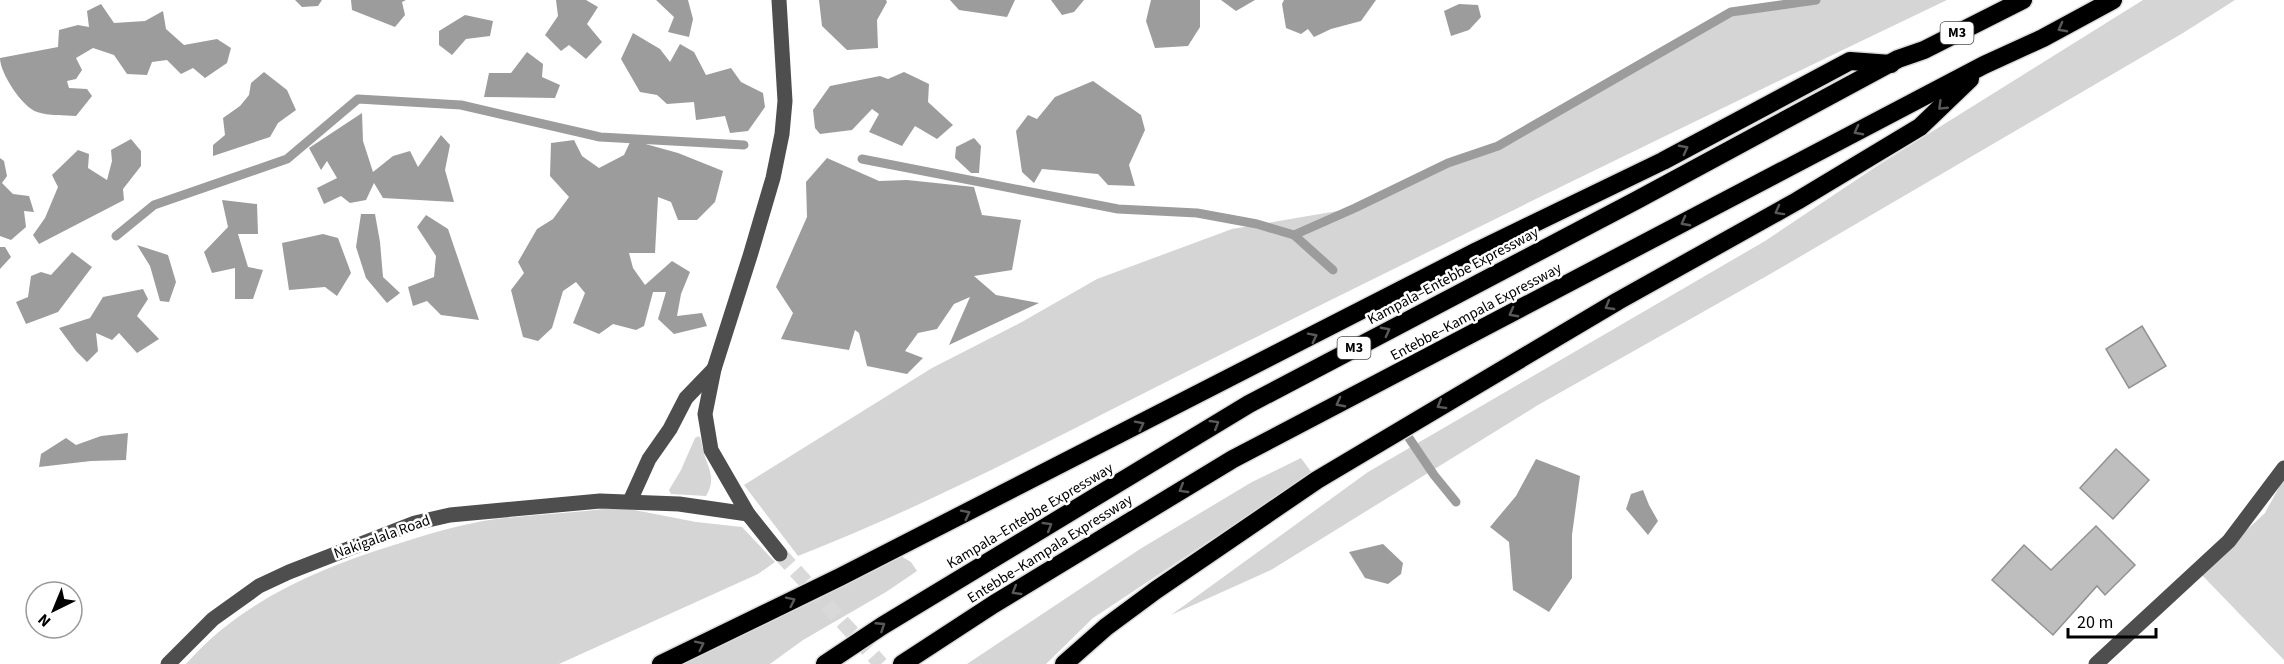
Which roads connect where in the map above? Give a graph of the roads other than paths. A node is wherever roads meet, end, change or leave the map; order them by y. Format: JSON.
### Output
{"nodes":[{"id":1,"x":779,"y":0,"type":"edge"},
{"id":2,"x":2023,"y":0,"type":"edge"},
{"id":3,"x":2113,"y":0,"type":"edge"},
{"id":4,"x":1891,"y":64,"type":"junction"},
{"id":5,"x":1984,"y":65,"type":"junction"},
{"id":6,"x":714,"y":369,"type":"junction"},
{"id":7,"x":2284,"y":468,"type":"edge"},
{"id":8,"x":630,"y":501,"type":"junction"},
{"id":9,"x":752,"y":520,"type":"junction"},
{"id":10,"x":780,"y":554,"type":"tunnel mouth"},
{"id":11,"x":168,"y":664,"type":"edge"},
{"id":12,"x":662,"y":664,"type":"edge"},
{"id":13,"x":825,"y":664,"type":"edge"},
{"id":14,"x":902,"y":664,"type":"edge"},
{"id":15,"x":1064,"y":664,"type":"edge"},
{"id":16,"x":2096,"y":664,"type":"edge"}],
"edges":[{"from":1,"to":6,"type":"street"},
{"from":2,"to":4,"type":"highway","number":"M3"},
{"from":3,"to":5,"type":"highway","name":"Entebbe–Kampala Expressway","one_way":true},
{"from":12,"to":4,"type":"highway","one_way":true},
{"from":13,"to":4,"type":"highway","name":"Kampala–Entebbe Expressway","number":"M3","one_way":true},
{"from":5,"to":14,"type":"highway","name":"Entebbe–Kampala Expressway","one_way":true},
{"from":5,"to":15,"type":"highway","one_way":true},
{"from":6,"to":8,"type":"street"},
{"from":6,"to":9,"type":"street"},
{"from":7,"to":16,"type":"street"},
{"from":8,"to":9,"type":"street","name":"Nakigalala Road"},
{"from":8,"to":11,"type":"street","name":"Nakigalala Road"},
{"from":9,"to":10,"type":"street"}]}
